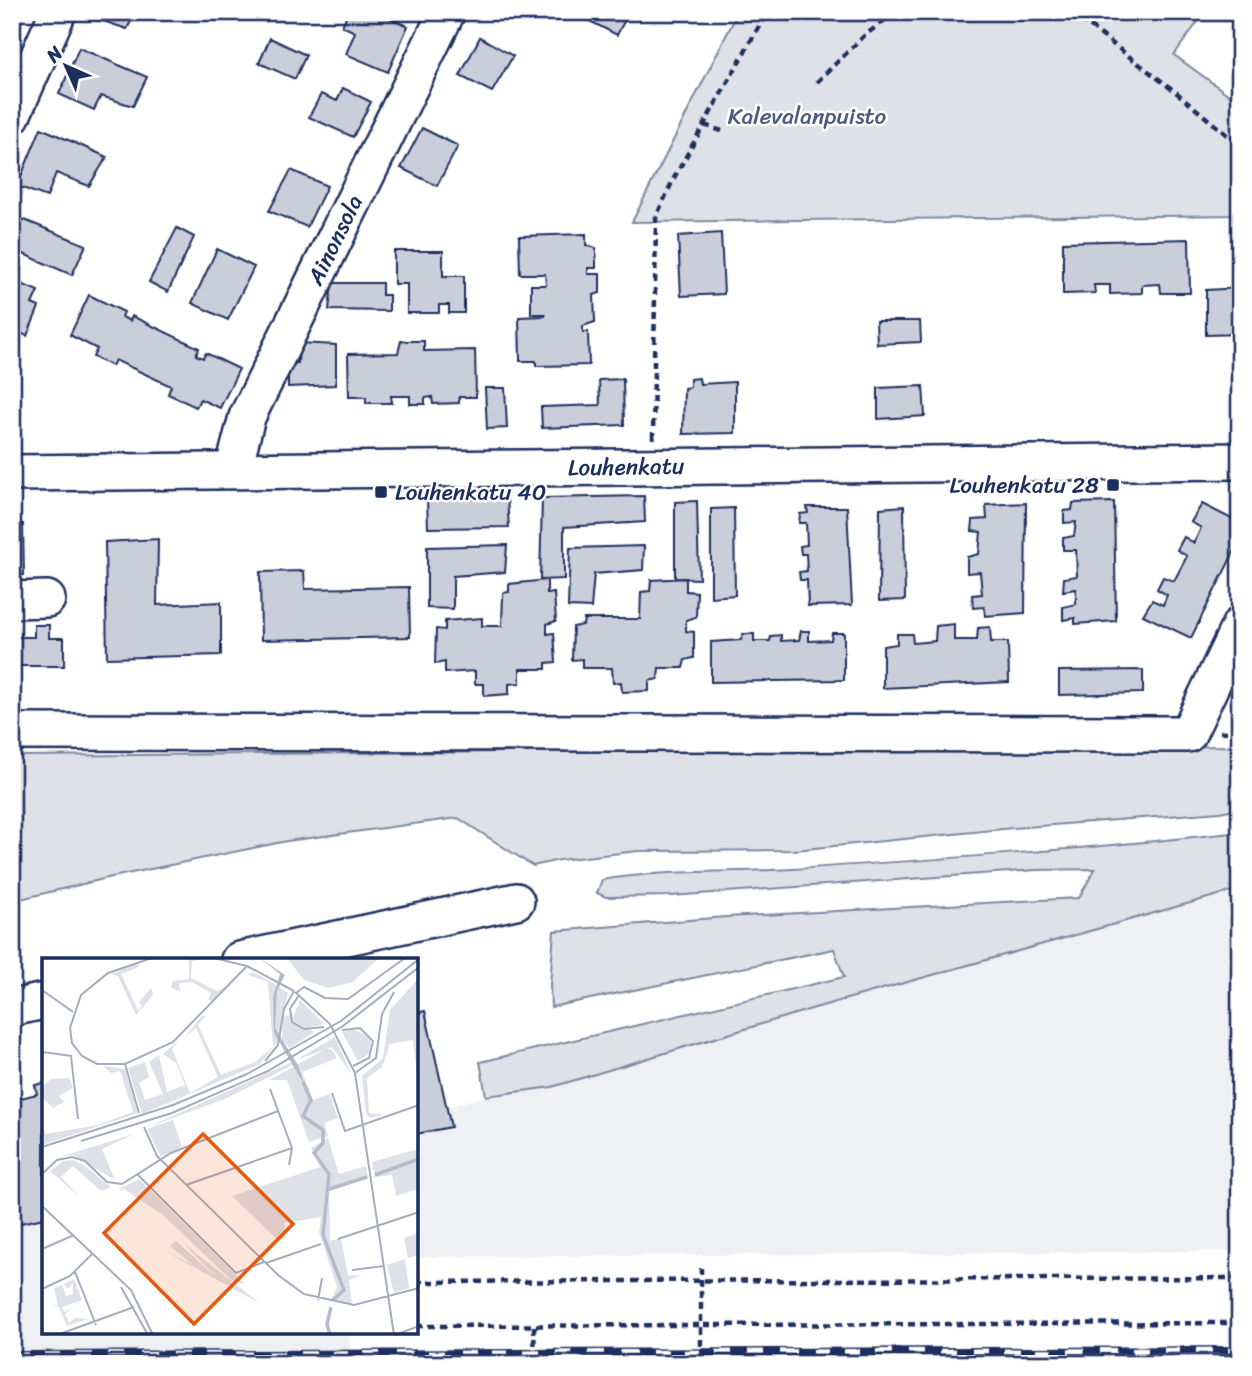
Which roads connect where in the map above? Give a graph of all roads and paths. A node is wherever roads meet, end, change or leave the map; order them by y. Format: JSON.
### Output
{"nodes":[{"id":1,"x":58,"y":12,"type":"edge"},
{"id":2,"x":767,"y":12,"type":"edge"},
{"id":3,"x":896,"y":12,"type":"edge"},
{"id":4,"x":1071,"y":12,"type":"edge"},
{"id":5,"x":446,"y":13,"type":"edge"},
{"id":6,"x":817,"y":82,"type":"dead end"},
{"id":7,"x":12,"y":116,"type":"edge"},
{"id":8,"x":704,"y":125,"type":"junction"},
{"id":9,"x":725,"y":132,"type":"dead end"},
{"id":10,"x":1240,"y":146,"type":"edge"},
{"id":11,"x":1240,"y":461,"type":"edge"},
{"id":12,"x":653,"y":467,"type":"junction"},
{"id":13,"x":233,"y":471,"type":"junction"},
{"id":14,"x":12,"y":473,"type":"edge"},
{"id":15,"x":47,"y":599,"type":"dead end"},
{"id":16,"x":12,"y":600,"type":"edge"},
{"id":17,"x":1240,"y":625,"type":"edge"},
{"id":18,"x":12,"y":732,"type":"edge"},
{"id":19,"x":516,"y":901,"type":"dead end"},
{"id":20,"x":248,"y":958,"type":"edge"},
{"id":21,"x":42,"y":1001,"type":"edge"},
{"id":22,"x":12,"y":1007,"type":"edge"},
{"id":23,"x":701,"y":1268,"type":"dead end"},
{"id":24,"x":1240,"y":1278,"type":"edge"},
{"id":25,"x":701,"y":1280,"type":"junction"},
{"id":26,"x":418,"y":1282,"type":"edge"},
{"id":27,"x":1240,"y":1323,"type":"edge"},
{"id":28,"x":418,"y":1326,"type":"edge"},
{"id":29,"x":534,"y":1326,"type":"junction"},
{"id":30,"x":701,"y":1326,"type":"junction"},
{"id":31,"x":701,"y":1346,"type":"dead end"},
{"id":32,"x":535,"y":1364,"type":"edge"}],
"edges":[{"from":1,"to":7,"type":"street"},
{"from":2,"to":8,"type":"path"},
{"from":3,"to":6,"type":"path"},
{"from":4,"to":10,"type":"path"},
{"from":5,"to":13,"type":"street","name":"Ainonsola"},
{"from":8,"to":9,"type":"path"},
{"from":8,"to":12,"type":"path"},
{"from":11,"to":12,"type":"street","name":"Louhenkatu"},
{"from":12,"to":13,"type":"street","name":"Louhenkatu"},
{"from":13,"to":14,"type":"street","name":"Louhenkatu"},
{"from":15,"to":16,"type":"street"},
{"from":17,"to":18,"type":"street"},
{"from":19,"to":20,"type":"street"},
{"from":21,"to":22,"type":"street"},
{"from":23,"to":25,"type":"path"},
{"from":24,"to":25,"type":"path"},
{"from":25,"to":26,"type":"path"},
{"from":25,"to":30,"type":"path"},
{"from":27,"to":30,"type":"path"},
{"from":28,"to":29,"type":"path"},
{"from":29,"to":30,"type":"path"},
{"from":29,"to":32,"type":"path"},
{"from":30,"to":31,"type":"path"}]}
